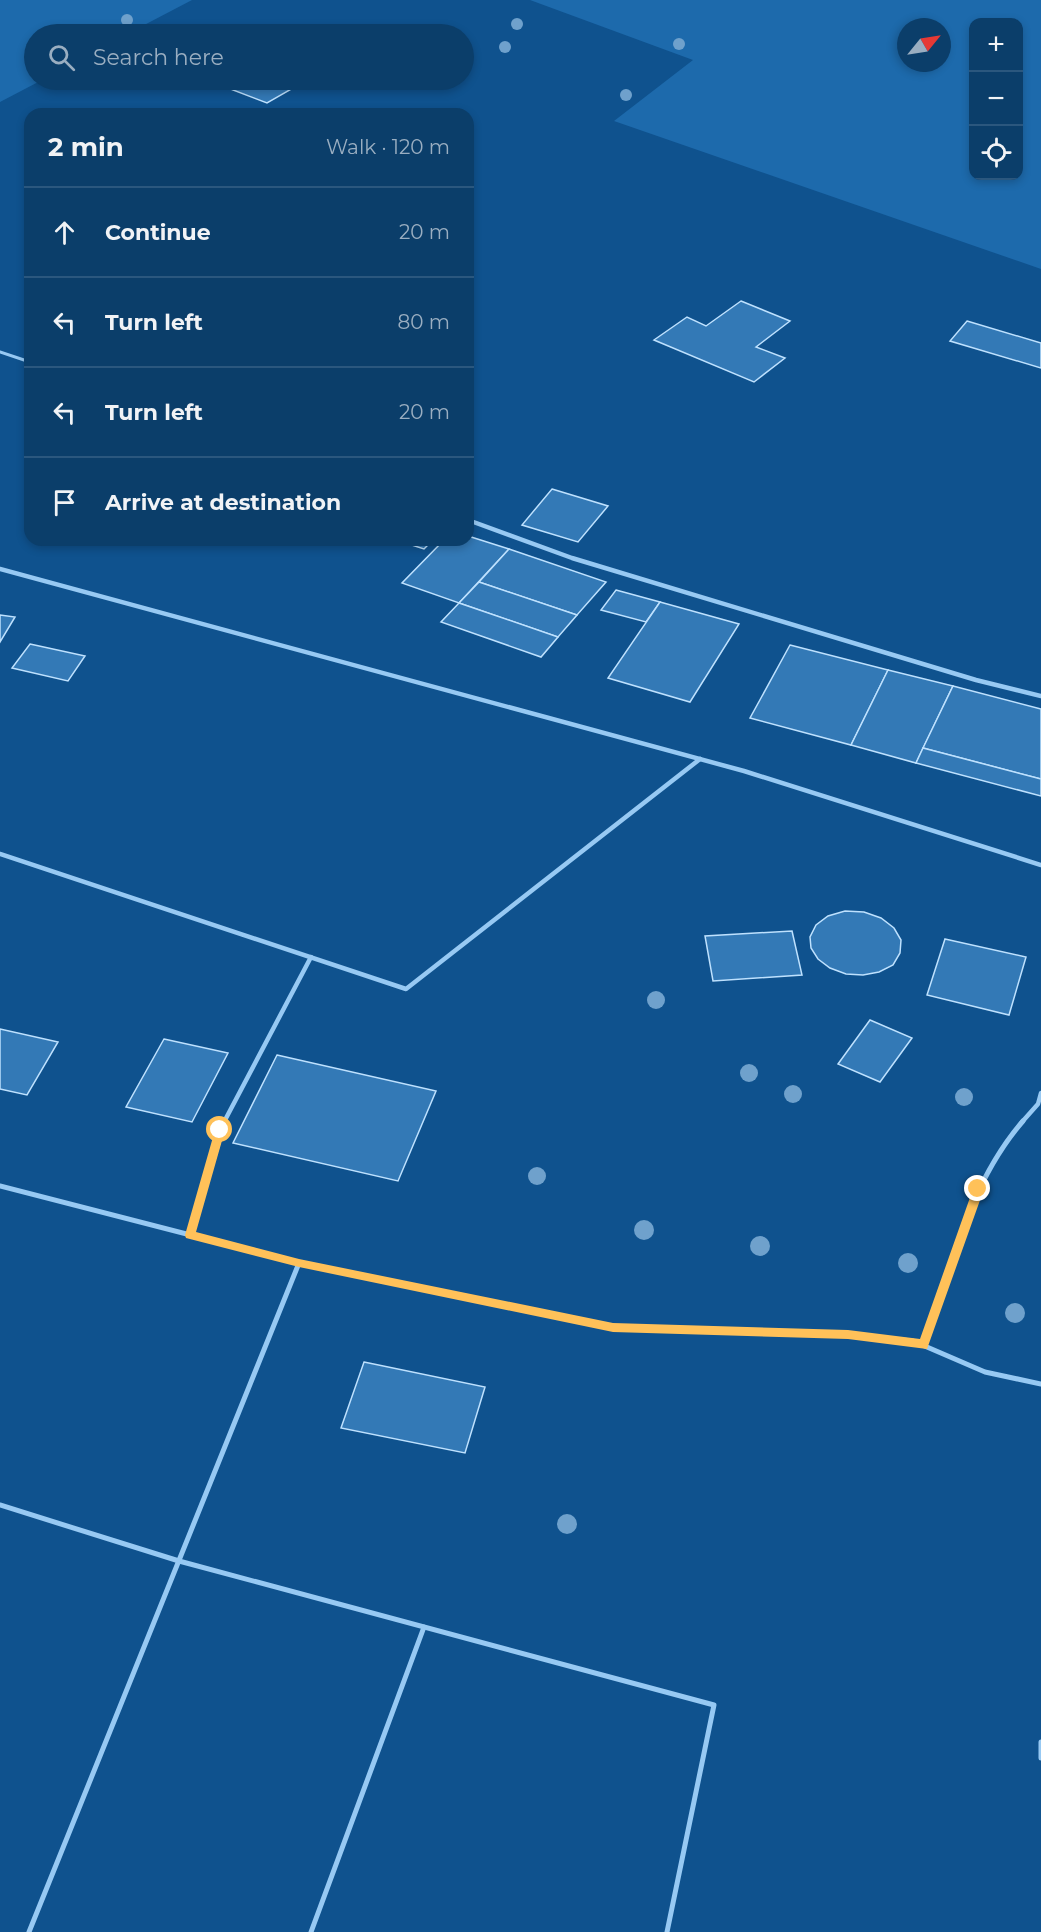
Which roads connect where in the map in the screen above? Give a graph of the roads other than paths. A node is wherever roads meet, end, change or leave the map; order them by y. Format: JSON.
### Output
{"nodes":[{"id":1,"x":0,"y":352,"type":"edge"},
{"id":2,"x":24,"y":361,"type":"edge"},
{"id":3,"x":474,"y":522,"type":"edge"},
{"id":4,"x":0,"y":569,"type":"edge"},
{"id":5,"x":1041,"y":696,"type":"edge"},
{"id":6,"x":700,"y":759,"type":"junction"},
{"id":7,"x":0,"y":854,"type":"edge"},
{"id":8,"x":1041,"y":865,"type":"edge"},
{"id":9,"x":311,"y":957,"type":"junction"},
{"id":10,"x":1041,"y":1093,"type":"edge"},
{"id":11,"x":0,"y":1186,"type":"edge"},
{"id":12,"x":190,"y":1235,"type":"junction"},
{"id":13,"x":299,"y":1263,"type":"junction"},
{"id":14,"x":923,"y":1345,"type":"junction"},
{"id":15,"x":1041,"y":1384,"type":"edge"},
{"id":16,"x":0,"y":1505,"type":"edge"},
{"id":17,"x":179,"y":1561,"type":"junction"},
{"id":18,"x":424,"y":1627,"type":"junction"},
{"id":19,"x":1041,"y":1742,"type":"edge"},
{"id":20,"x":1041,"y":1758,"type":"edge"},
{"id":21,"x":29,"y":1932,"type":"edge"},
{"id":22,"x":311,"y":1932,"type":"edge"},
{"id":23,"x":667,"y":1932,"type":"edge"}],
"edges":[{"from":1,"to":2,"type":"lane"},
{"from":3,"to":5,"type":"lane"},
{"from":4,"to":6,"type":"lane"},
{"from":6,"to":8,"type":"lane"},
{"from":6,"to":9,"type":"lane"},
{"from":7,"to":9,"type":"lane"},
{"from":9,"to":12,"type":"lane"},
{"from":10,"to":14,"type":"lane"},
{"from":11,"to":12,"type":"lane"},
{"from":12,"to":13,"type":"lane"},
{"from":13,"to":14,"type":"lane"},
{"from":13,"to":17,"type":"lane"},
{"from":14,"to":15,"type":"lane"},
{"from":16,"to":17,"type":"lane"},
{"from":17,"to":18,"type":"lane"},
{"from":17,"to":21,"type":"lane"},
{"from":18,"to":22,"type":"lane"},
{"from":18,"to":23,"type":"lane"},
{"from":19,"to":20,"type":"lane"}]}
